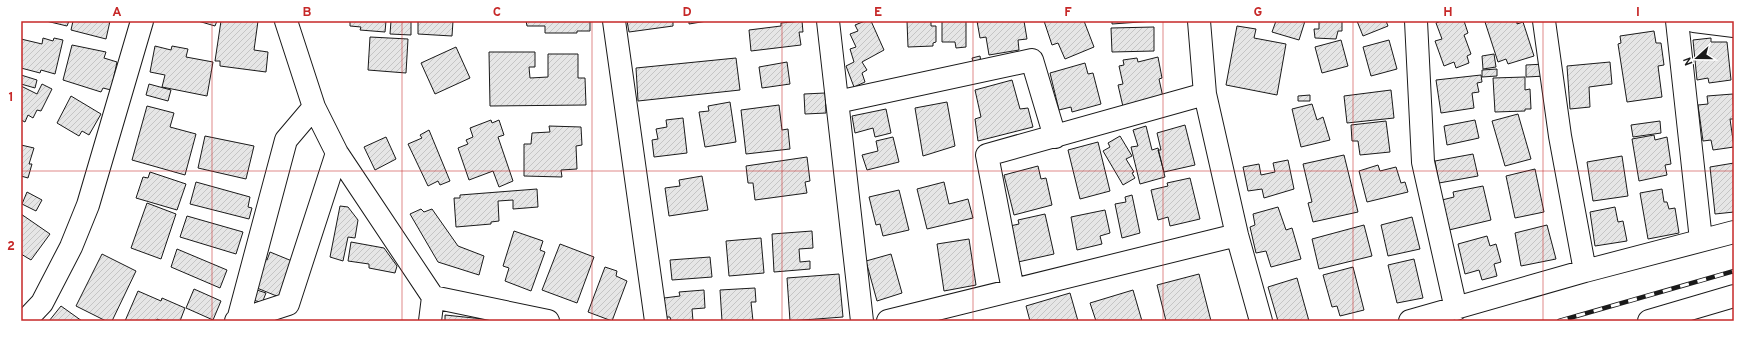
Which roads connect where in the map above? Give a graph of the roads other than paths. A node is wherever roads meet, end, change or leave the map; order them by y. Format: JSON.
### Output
{"nodes":[{"id":1,"x":142,"y":21,"type":"edge"},
{"id":2,"x":286,"y":21,"type":"edge"},
{"id":3,"x":614,"y":21,"type":"edge"},
{"id":4,"x":828,"y":21,"type":"edge"},
{"id":5,"x":1199,"y":21,"type":"edge"},
{"id":6,"x":1416,"y":21,"type":"edge"},
{"id":7,"x":1544,"y":21,"type":"edge"},
{"id":8,"x":1677,"y":21,"type":"edge"},
{"id":9,"x":1694,"y":21,"type":"edge"},
{"id":10,"x":1734,"y":26,"type":"edge"},
{"id":11,"x":1205,"y":94,"type":"junction"},
{"id":12,"x":837,"y":102,"type":"junction"},
{"id":13,"x":314,"y":107,"type":"junction"},
{"id":14,"x":1055,"y":137,"type":"junction"},
{"id":15,"x":337,"y":153,"type":"junction"},
{"id":16,"x":1734,"y":232,"type":"edge"},
{"id":17,"x":1237,"y":235,"type":"junction"},
{"id":18,"x":1701,"y":240,"type":"junction"},
{"id":19,"x":1585,"y":271,"type":"junction"},
{"id":20,"x":1013,"y":290,"type":"junction"},
{"id":21,"x":1734,"y":296,"type":"edge"},
{"id":22,"x":433,"y":297,"type":"junction"},
{"id":23,"x":1456,"y":308,"type":"junction"},
{"id":24,"x":237,"y":320,"type":"edge"},
{"id":25,"x":25,"y":321,"type":"edge"},
{"id":26,"x":430,"y":321,"type":"edge"},
{"id":27,"x":548,"y":321,"type":"edge"},
{"id":28,"x":656,"y":321,"type":"edge"},
{"id":29,"x":862,"y":321,"type":"edge"},
{"id":30,"x":888,"y":321,"type":"edge"},
{"id":31,"x":1261,"y":321,"type":"edge"},
{"id":32,"x":1410,"y":321,"type":"edge"},
{"id":33,"x":1649,"y":321,"type":"edge"}],
"edges":[{"from":1,"to":25,"type":"street"},
{"from":2,"to":13,"type":"street"},
{"from":3,"to":28,"type":"street"},
{"from":4,"to":12,"type":"street"},
{"from":5,"to":11,"type":"street"},
{"from":6,"to":23,"type":"street"},
{"from":7,"to":19,"type":"street"},
{"from":8,"to":18,"type":"street"},
{"from":9,"to":10,"type":"street"},
{"from":11,"to":14,"type":"street"},
{"from":11,"to":17,"type":"street"},
{"from":12,"to":14,"type":"street"},
{"from":12,"to":29,"type":"street"},
{"from":13,"to":15,"type":"street"},
{"from":13,"to":24,"type":"street"},
{"from":14,"to":20,"type":"street"},
{"from":15,"to":22,"type":"street"},
{"from":15,"to":24,"type":"street"},
{"from":16,"to":18,"type":"street"},
{"from":17,"to":20,"type":"street"},
{"from":17,"to":31,"type":"street"},
{"from":18,"to":19,"type":"street"},
{"from":19,"to":23,"type":"street"},
{"from":20,"to":30,"type":"street"},
{"from":21,"to":33,"type":"street"},
{"from":22,"to":26,"type":"street"},
{"from":22,"to":27,"type":"street"},
{"from":23,"to":32,"type":"street"}]}
